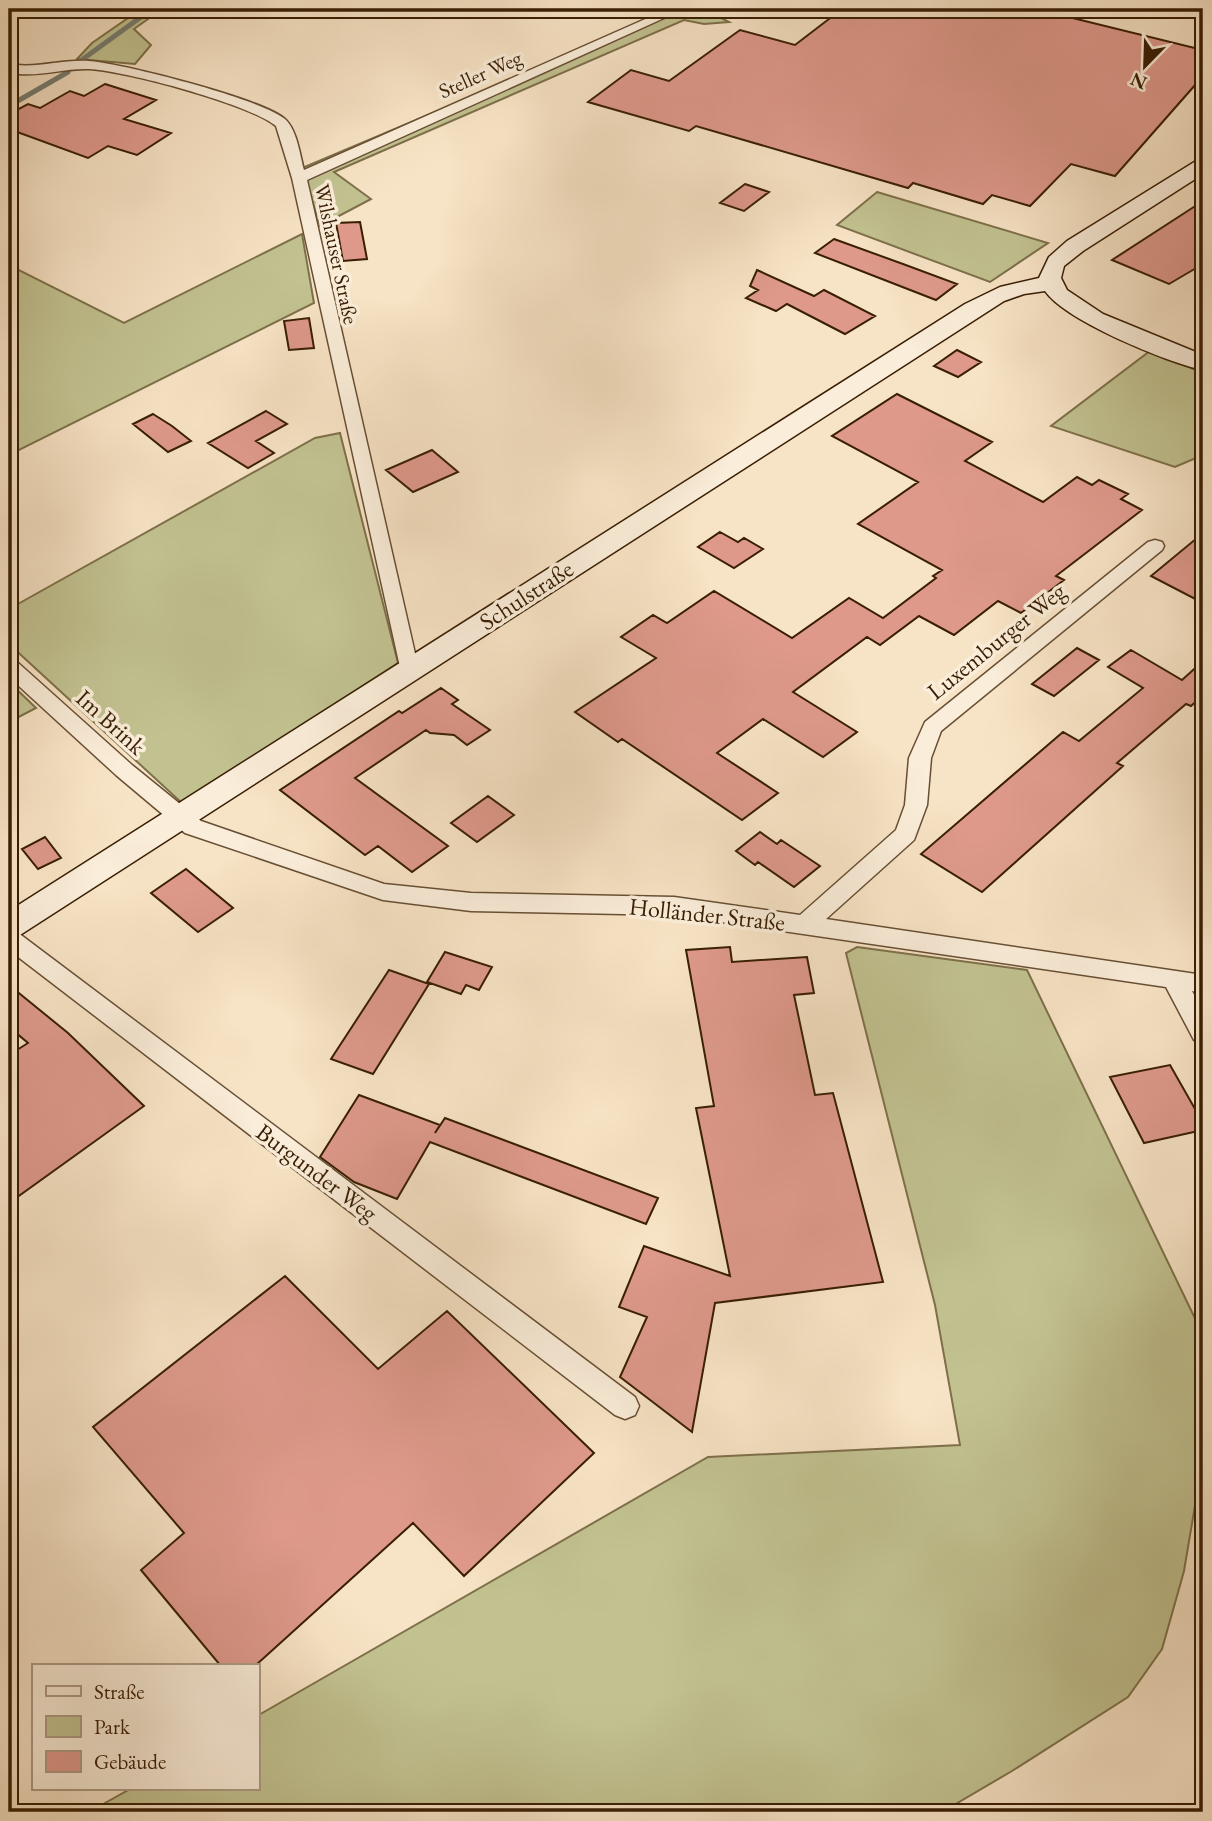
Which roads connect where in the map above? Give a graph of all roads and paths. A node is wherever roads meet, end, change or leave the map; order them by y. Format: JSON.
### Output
{"nodes":[{"id":1,"x":678,"y":9,"type":"edge"},
{"id":2,"x":9,"y":68,"type":"edge"},
{"id":3,"x":1203,"y":165,"type":"edge"},
{"id":4,"x":299,"y":178,"type":"junction"},
{"id":5,"x":1051,"y":284,"type":"junction"},
{"id":6,"x":1203,"y":363,"type":"edge"},
{"id":7,"x":1155,"y":546,"type":"dead end"},
{"id":8,"x":9,"y":666,"type":"edge"},
{"id":9,"x":409,"y":671,"type":"junction"},
{"id":10,"x":180,"y":816,"type":"junction"},
{"id":11,"x":804,"y":925,"type":"junction"},
{"id":12,"x":9,"y":926,"type":"edge"},
{"id":13,"x":9,"y":938,"type":"edge"},
{"id":14,"x":1174,"y":980,"type":"junction"},
{"id":15,"x":1203,"y":984,"type":"edge"},
{"id":16,"x":1203,"y":1033,"type":"edge"},
{"id":17,"x":625,"y":1406,"type":"dead end"}],
"edges":[{"from":1,"to":4,"type":"street","name":"Steller Weg"},
{"from":2,"to":4,"type":"street","name":"Wilshauser Straße"},
{"from":3,"to":5,"type":"street"},
{"from":4,"to":9,"type":"street","name":"Wilshauser Straße"},
{"from":5,"to":6,"type":"street"},
{"from":5,"to":9,"type":"street","name":"Schulstraße"},
{"from":7,"to":11,"type":"street","name":"Luxemburger Weg"},
{"from":8,"to":10,"type":"street","name":"Im Brink"},
{"from":9,"to":10,"type":"street","name":"Schulstraße"},
{"from":10,"to":11,"type":"street","name":"Holländer Straße"},
{"from":10,"to":12,"type":"street","name":"Schulstraße"},
{"from":11,"to":14,"type":"street","name":"Holländer Straße"},
{"from":13,"to":17,"type":"street","name":"Burgunder Weg"},
{"from":14,"to":15,"type":"street","name":"Holländer Straße"},
{"from":14,"to":16,"type":"street"}]}
